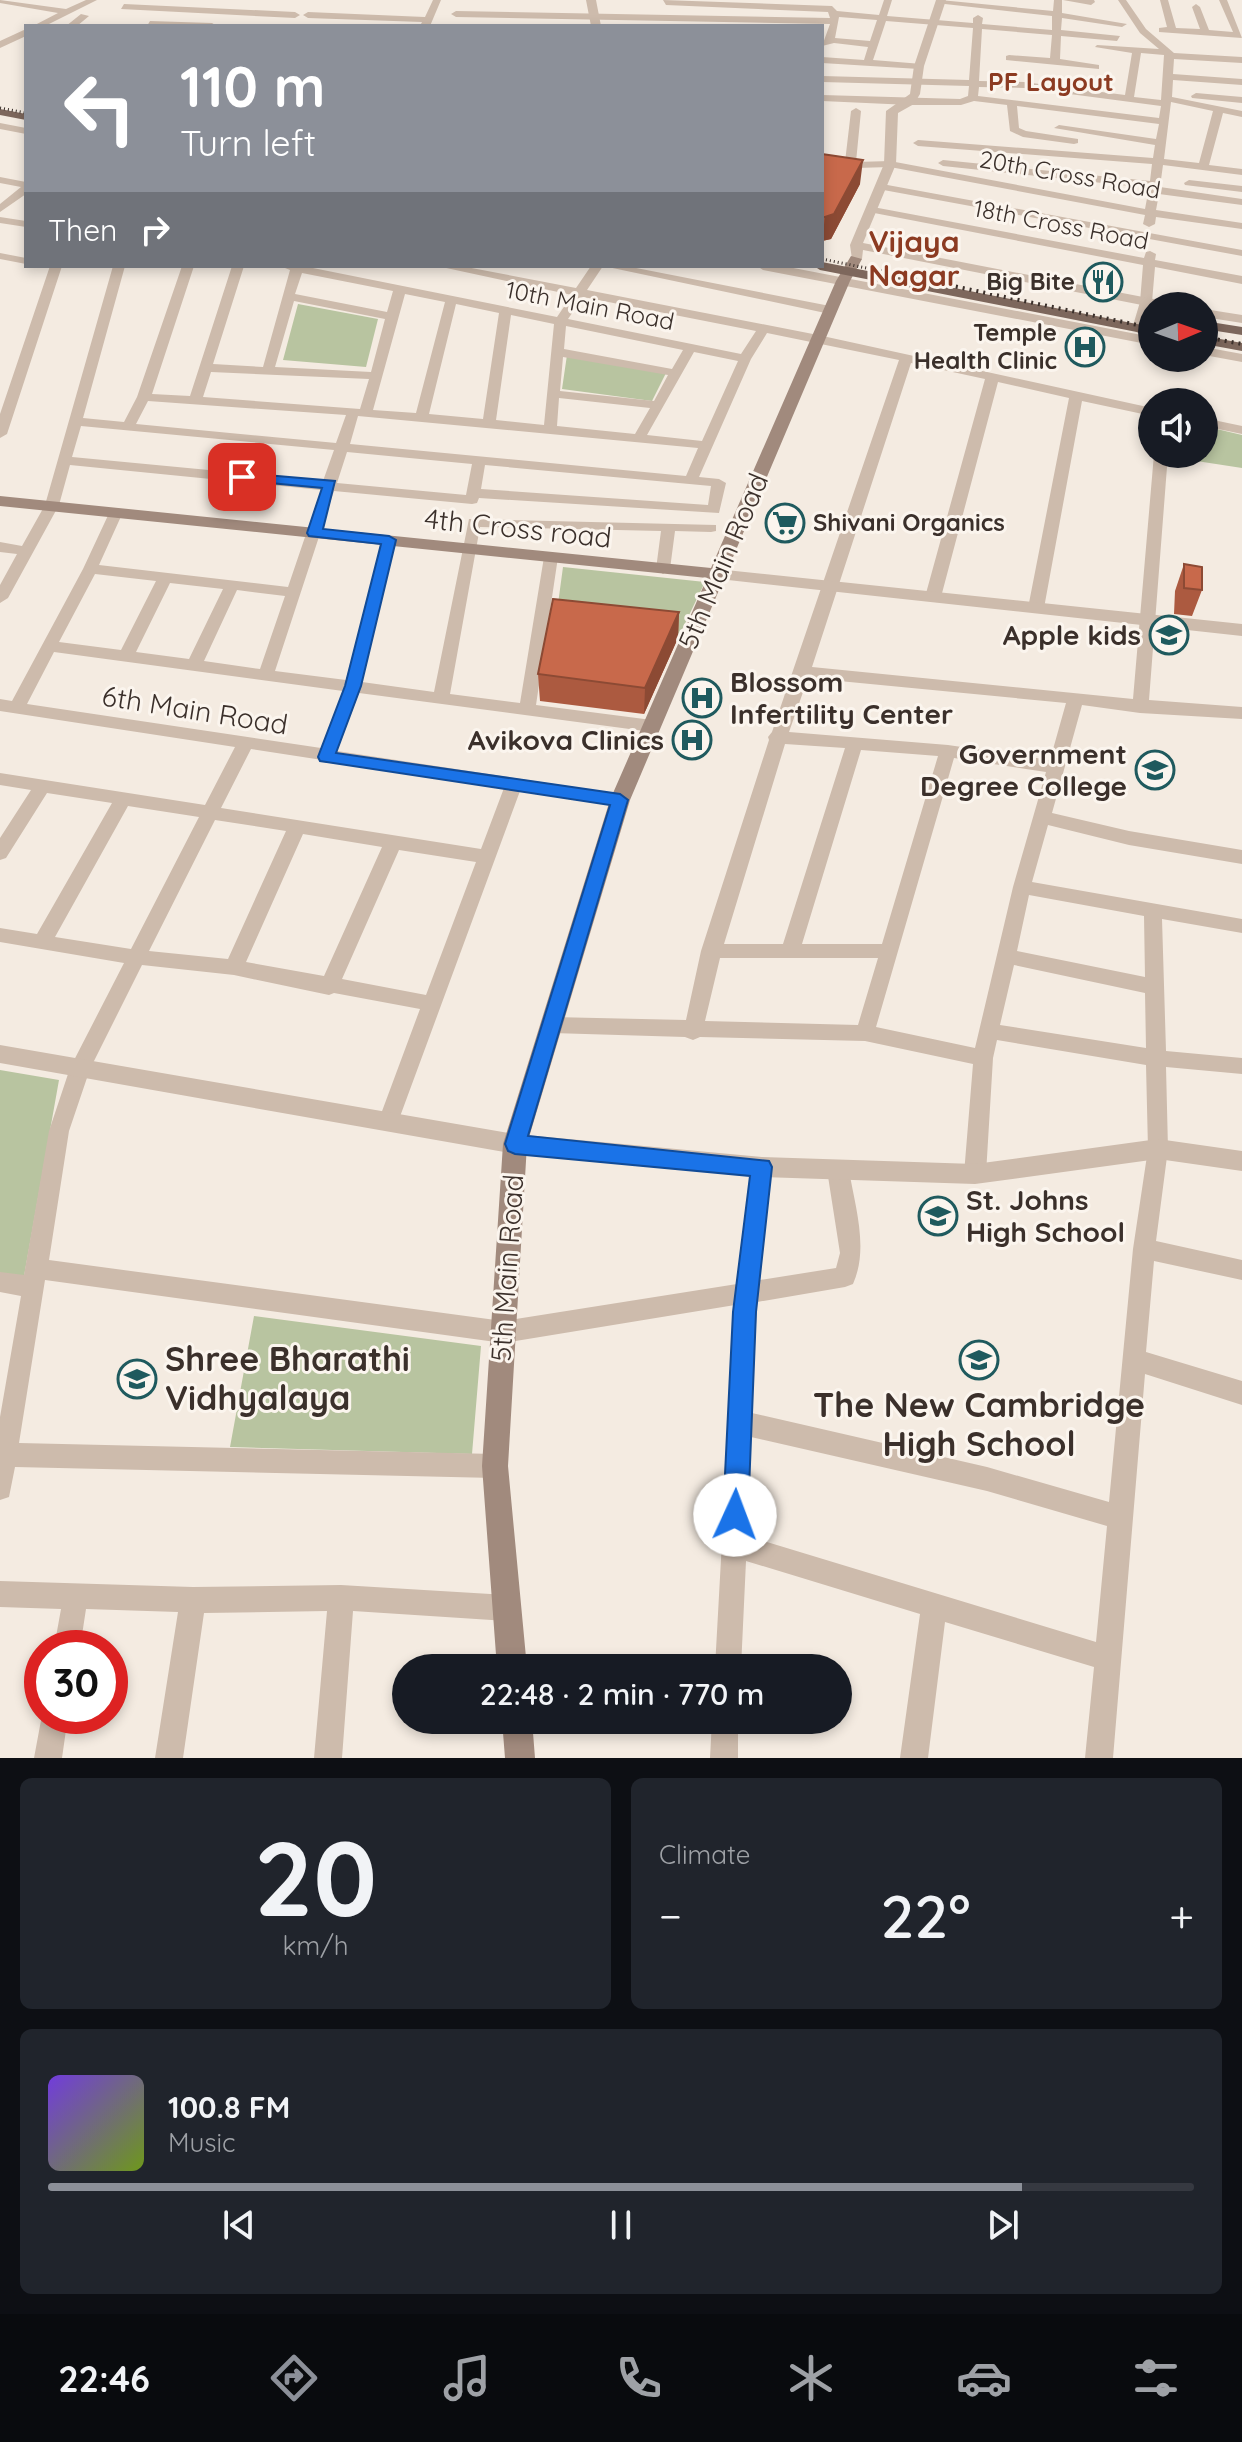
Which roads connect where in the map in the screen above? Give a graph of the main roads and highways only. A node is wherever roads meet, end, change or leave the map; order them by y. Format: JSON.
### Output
{"nodes":[{"id":1,"x":0,"y":102,"type":"edge"},
{"id":2,"x":24,"y":105,"type":"edge"},
{"id":3,"x":0,"y":112,"type":"edge"},
{"id":4,"x":24,"y":117,"type":"edge"},
{"id":5,"x":824,"y":253,"type":"edge"},
{"id":6,"x":851,"y":264,"type":"junction"},
{"id":7,"x":824,"y":266,"type":"edge"},
{"id":8,"x":1138,"y":323,"type":"edge"},
{"id":9,"x":1218,"y":327,"type":"edge"},
{"id":10,"x":1242,"y":331,"type":"edge"},
{"id":11,"x":1218,"y":343,"type":"edge"},
{"id":12,"x":1242,"y":347,"type":"edge"},
{"id":13,"x":0,"y":501,"type":"edge"},
{"id":14,"x":716,"y":574,"type":"junction"},
{"id":15,"x":511,"y":1654,"type":"edge"},
{"id":16,"x":518,"y":1734,"type":"edge"},
{"id":17,"x":520,"y":1758,"type":"edge"}],
"edges":[{"from":1,"to":2,"type":"main road"},
{"from":3,"to":4,"type":"main road"},
{"from":5,"to":6,"type":"main road"},
{"from":6,"to":7,"type":"main road"},
{"from":6,"to":8,"type":"main road"},
{"from":6,"to":14,"type":"main road","name":"5th Main Road"},
{"from":9,"to":10,"type":"main road"},
{"from":11,"to":12,"type":"main road"},
{"from":13,"to":14,"type":"main road","name":"4th Cross road"},
{"from":14,"to":15,"type":"main road","name":"5th Main Road"},
{"from":16,"to":17,"type":"main road"}]}
